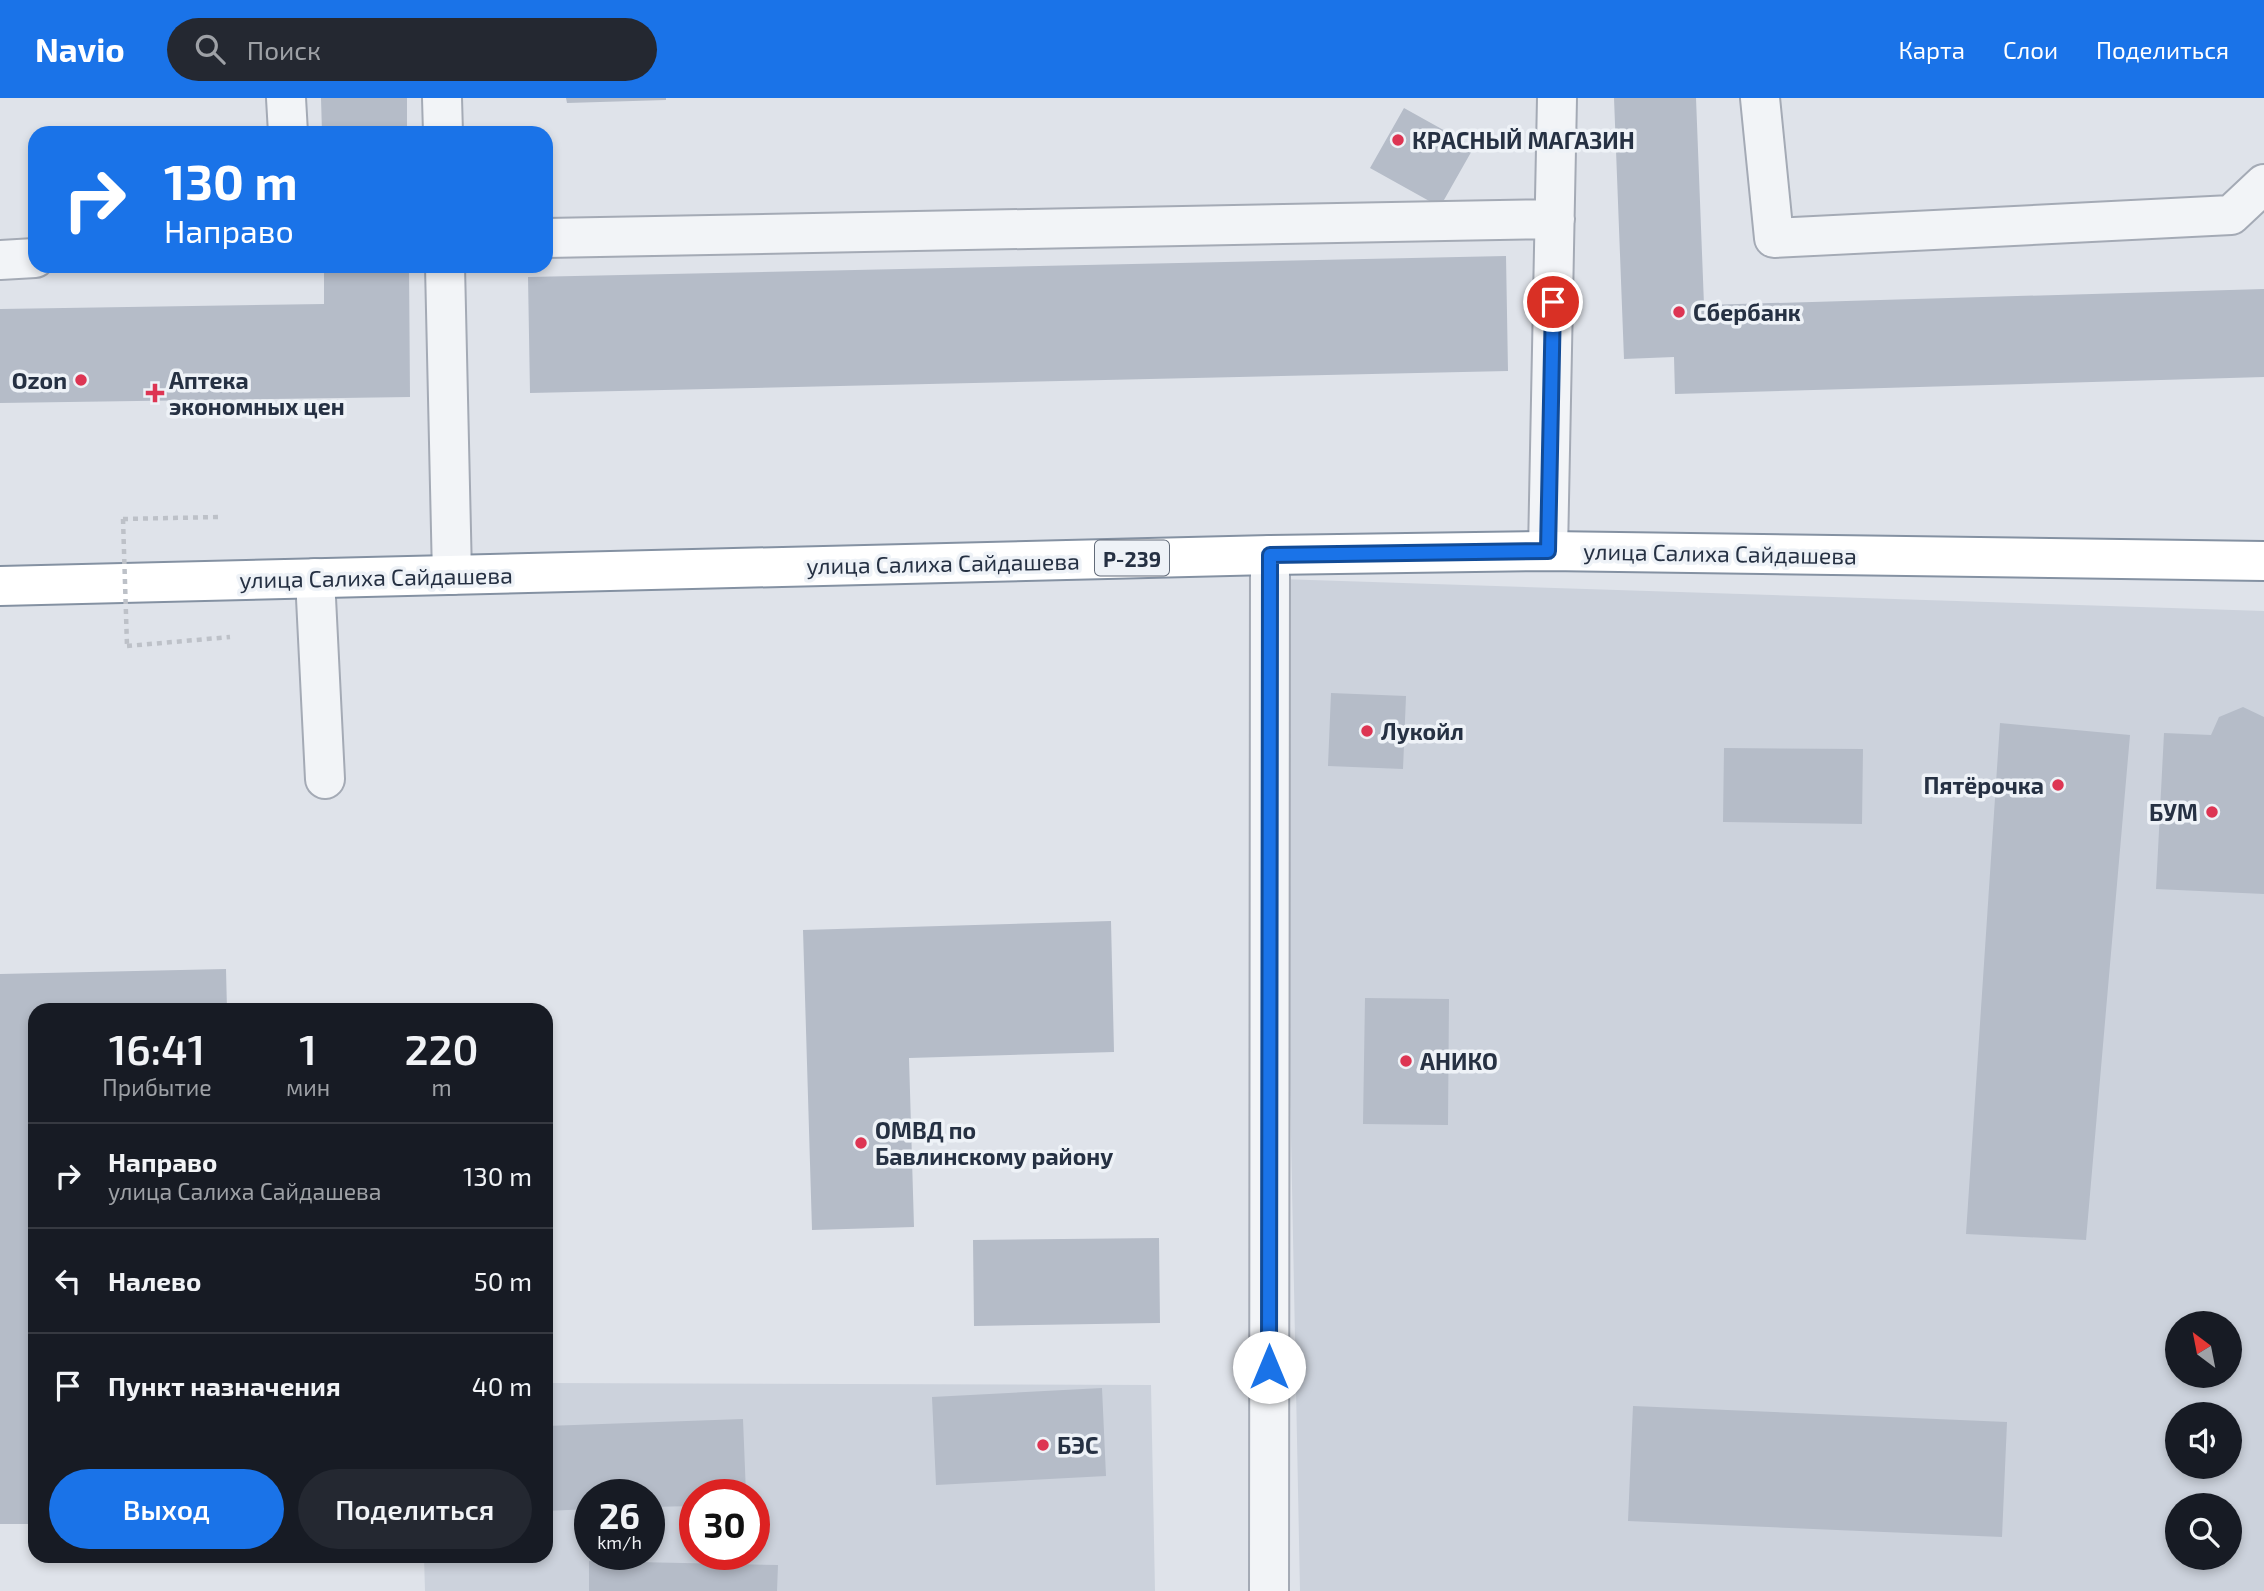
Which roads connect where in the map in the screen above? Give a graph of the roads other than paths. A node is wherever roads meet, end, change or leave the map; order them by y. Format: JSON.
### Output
{"nodes":[{"id":1,"x":286,"y":98,"type":"edge"},
{"id":2,"x":442,"y":98,"type":"edge"},
{"id":3,"x":1557,"y":98,"type":"edge"},
{"id":4,"x":1760,"y":98,"type":"edge"},
{"id":5,"x":288,"y":126,"type":"edge"},
{"id":6,"x":443,"y":126,"type":"edge"},
{"id":7,"x":2264,"y":184,"type":"edge"},
{"id":8,"x":1555,"y":219,"type":"junction"},
{"id":9,"x":553,"y":238,"type":"edge"},
{"id":10,"x":28,"y":258,"type":"edge"},
{"id":11,"x":0,"y":260,"type":"edge"},
{"id":12,"x":445,"y":273,"type":"edge"},
{"id":13,"x":1548,"y":551,"type":"junction"},
{"id":14,"x":1270,"y":555,"type":"junction"},
{"id":15,"x":2264,"y":561,"type":"edge"},
{"id":16,"x":452,"y":575,"type":"junction"},
{"id":17,"x":315,"y":578,"type":"junction"},
{"id":18,"x":0,"y":586,"type":"edge"},
{"id":19,"x":325,"y":779,"type":"dead end"},
{"id":20,"x":1269,"y":1591,"type":"edge"}],
"edges":[{"from":1,"to":5,"type":"street"},
{"from":2,"to":6,"type":"street"},
{"from":3,"to":8,"type":"street"},
{"from":4,"to":7,"type":"street"},
{"from":8,"to":9,"type":"street"},
{"from":8,"to":13,"type":"street"},
{"from":10,"to":11,"type":"street"},
{"from":12,"to":16,"type":"street"},
{"from":13,"to":14,"type":"highway","name":"улица Салиха Сайдашева","number":"Р-239"},
{"from":13,"to":15,"type":"highway","name":"улица Салиха Сайдашева","number":"Р-239"},
{"from":14,"to":16,"type":"highway","name":"улица Салиха Сайдашева","number":"Р-239"},
{"from":14,"to":20,"type":"street"},
{"from":16,"to":17,"type":"highway","name":"улица Салиха Сайдашева","number":"Р-239"},
{"from":17,"to":18,"type":"highway","name":"улица Салиха Сайдашева","number":"Р-239"},
{"from":17,"to":19,"type":"street"}]}
